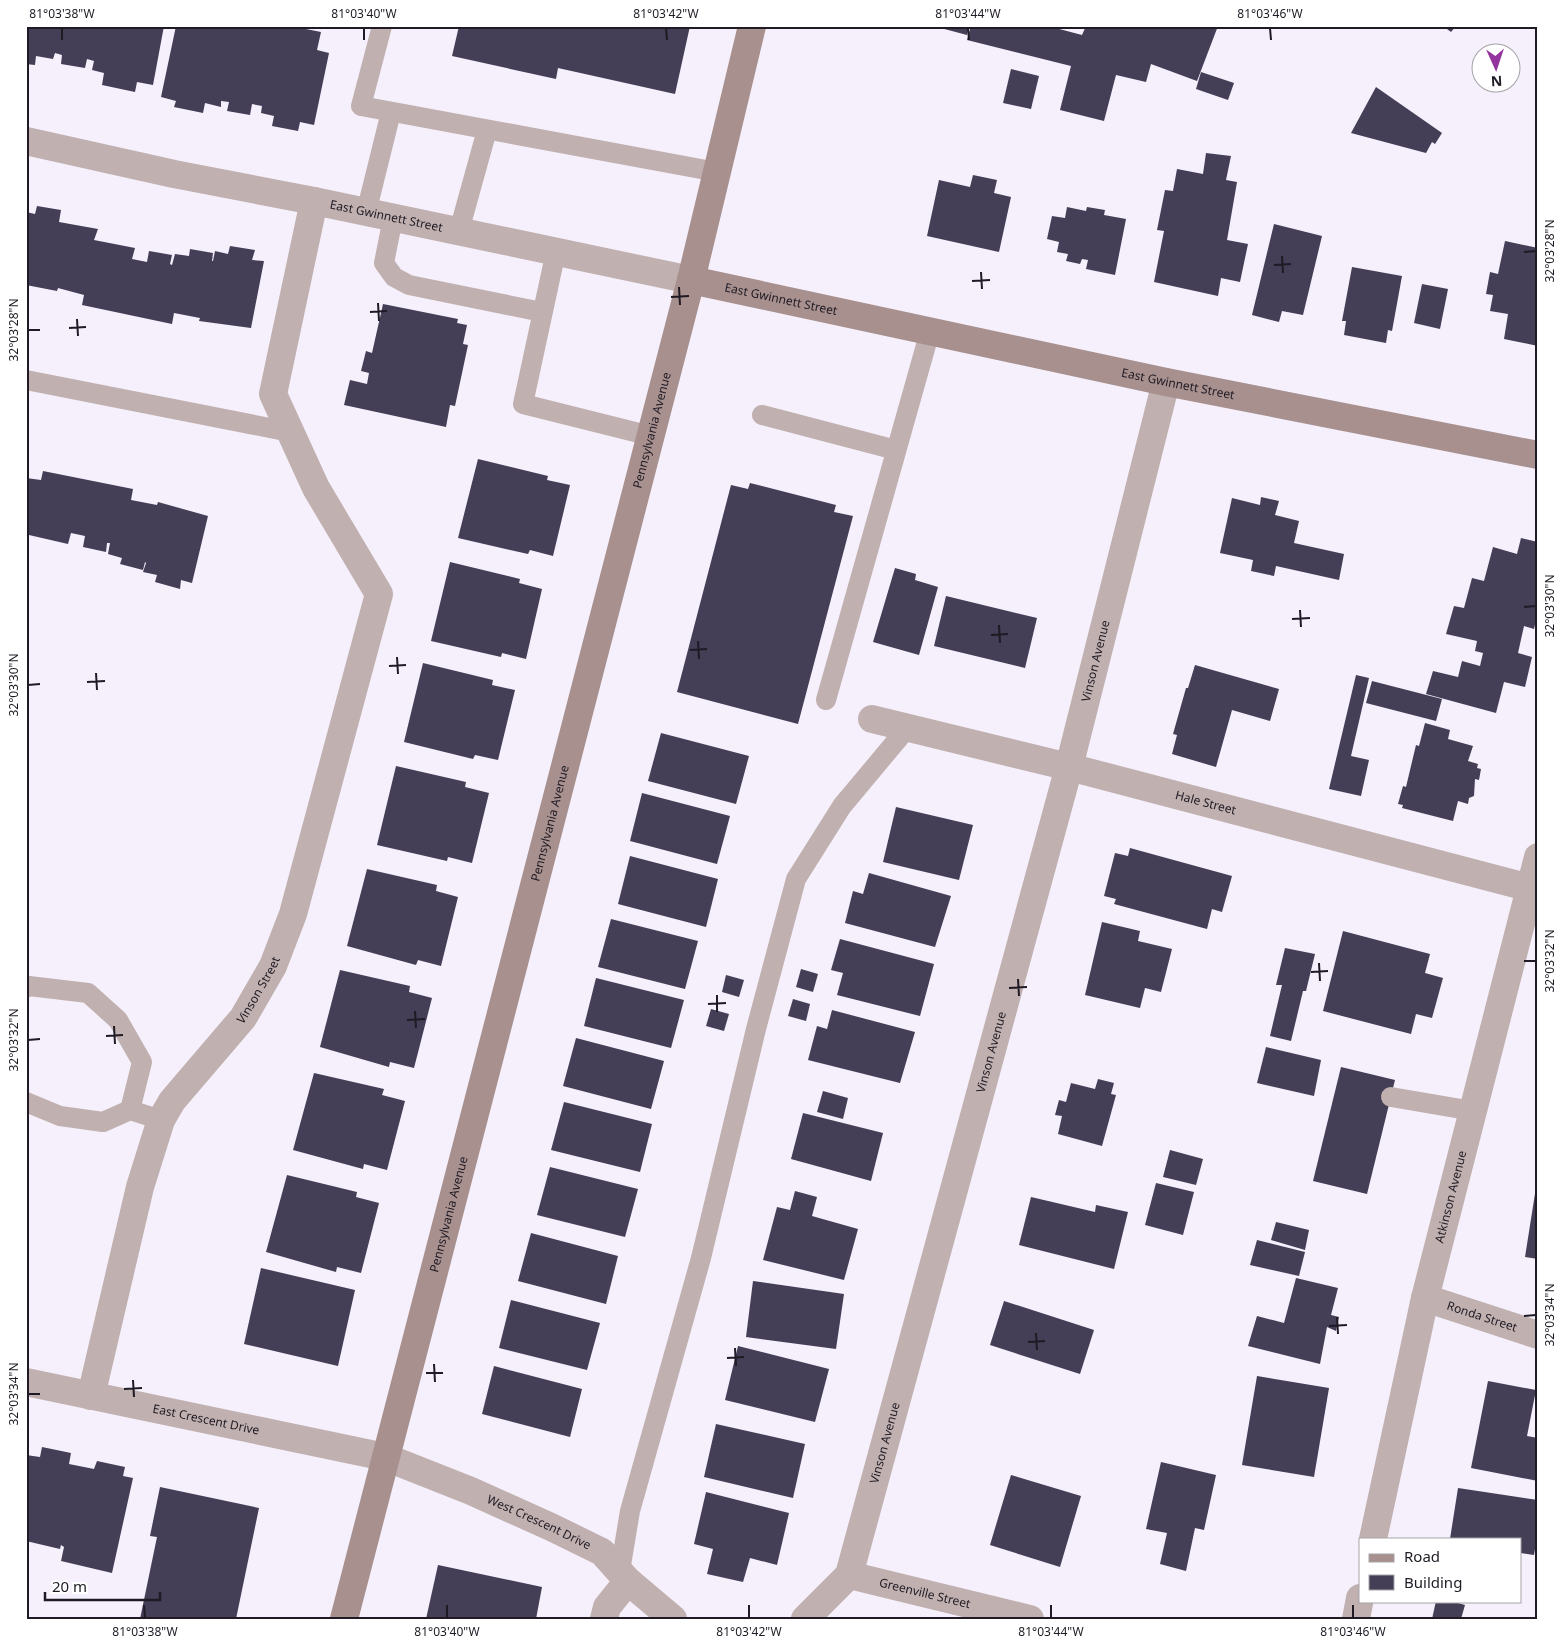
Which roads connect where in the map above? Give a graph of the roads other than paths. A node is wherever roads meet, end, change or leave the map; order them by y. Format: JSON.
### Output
{"nodes":[{"id":1,"x":382,"y":26,"type":"edge"},
{"id":2,"x":752,"y":26,"type":"edge"},
{"id":3,"x":391,"y":112,"type":"junction"},
{"id":4,"x":486,"y":130,"type":"junction"},
{"id":5,"x":26,"y":141,"type":"edge"},
{"id":6,"x":717,"y":172,"type":"junction"},
{"id":7,"x":314,"y":201,"type":"junction"},
{"id":8,"x":366,"y":212,"type":"junction"},
{"id":9,"x":393,"y":218,"type":"junction"},
{"id":10,"x":459,"y":231,"type":"junction"},
{"id":11,"x":556,"y":251,"type":"junction"},
{"id":12,"x":691,"y":280,"type":"junction"},
{"id":13,"x":542,"y":312,"type":"junction"},
{"id":14,"x":930,"y":331,"type":"junction"},
{"id":15,"x":26,"y":380,"type":"edge"},
{"id":16,"x":1166,"y":382,"type":"junction"},
{"id":17,"x":762,"y":415,"type":"dead end"},
{"id":18,"x":290,"y":432,"type":"junction"},
{"id":19,"x":650,"y":436,"type":"junction"},
{"id":20,"x":896,"y":450,"type":"junction"},
{"id":21,"x":1538,"y":455,"type":"edge"},
{"id":22,"x":826,"y":700,"type":"dead end"},
{"id":23,"x":872,"y":719,"type":"dead end"},
{"id":24,"x":908,"y":727,"type":"junction"},
{"id":25,"x":1069,"y":768,"type":"junction"},
{"id":26,"x":1538,"y":857,"type":"edge"},
{"id":27,"x":1534,"y":888,"type":"edge"},
{"id":28,"x":26,"y":988,"type":"edge"},
{"id":29,"x":1391,"y":1096,"type":"dead end"},
{"id":30,"x":26,"y":1102,"type":"edge"},
{"id":31,"x":130,"y":1110,"type":"junction"},
{"id":32,"x":1472,"y":1112,"type":"junction"},
{"id":33,"x":161,"y":1120,"type":"junction"},
{"id":34,"x":1425,"y":1298,"type":"junction"},
{"id":35,"x":1538,"y":1335,"type":"edge"},
{"id":36,"x":26,"y":1382,"type":"edge"},
{"id":37,"x":91,"y":1396,"type":"junction"},
{"id":38,"x":385,"y":1457,"type":"junction"},
{"id":39,"x":1373,"y":1538,"type":"edge"},
{"id":40,"x":849,"y":1575,"type":"junction"},
{"id":41,"x":624,"y":1576,"type":"junction"},
{"id":42,"x":1359,"y":1602,"type":"edge"},
{"id":43,"x":344,"y":1619,"type":"edge"},
{"id":44,"x":604,"y":1619,"type":"edge"},
{"id":45,"x":673,"y":1619,"type":"edge"},
{"id":46,"x":805,"y":1619,"type":"edge"},
{"id":47,"x":1030,"y":1619,"type":"edge"},
{"id":48,"x":1356,"y":1619,"type":"edge"}],
"edges":[{"from":1,"to":3,"type":"lane"},
{"from":2,"to":6,"type":"main road","name":"Pennsylvania Avenue"},
{"from":3,"to":4,"type":"lane"},
{"from":3,"to":8,"type":"lane"},
{"from":4,"to":6,"type":"lane"},
{"from":4,"to":10,"type":"lane"},
{"from":5,"to":7,"type":"street","name":"East Gwinnett Street"},
{"from":6,"to":12,"type":"main road","name":"Pennsylvania Avenue"},
{"from":7,"to":8,"type":"street","name":"East Gwinnett Street"},
{"from":7,"to":18,"type":"street","name":"Vinson Street"},
{"from":8,"to":9,"type":"street","name":"East Gwinnett Street"},
{"from":9,"to":10,"type":"street","name":"East Gwinnett Street"},
{"from":9,"to":13,"type":"lane"},
{"from":10,"to":11,"type":"street","name":"East Gwinnett Street"},
{"from":11,"to":12,"type":"street","name":"East Gwinnett Street"},
{"from":11,"to":13,"type":"lane"},
{"from":12,"to":14,"type":"main road","name":"East Gwinnett Street"},
{"from":12,"to":19,"type":"main road","name":"Pennsylvania Avenue"},
{"from":13,"to":19,"type":"lane"},
{"from":14,"to":16,"type":"main road","name":"East Gwinnett Street"},
{"from":14,"to":20,"type":"lane"},
{"from":15,"to":18,"type":"lane"},
{"from":16,"to":21,"type":"main road","name":"East Gwinnett Street"},
{"from":16,"to":25,"type":"street","name":"Vinson Avenue"},
{"from":17,"to":20,"type":"lane"},
{"from":18,"to":33,"type":"street","name":"Vinson Street"},
{"from":19,"to":38,"type":"main road","name":"Pennsylvania Avenue"},
{"from":20,"to":22,"type":"lane"},
{"from":23,"to":24,"type":"street","name":"Hale Street"},
{"from":24,"to":25,"type":"street","name":"Hale Street"},
{"from":24,"to":41,"type":"lane"},
{"from":25,"to":27,"type":"street","name":"Hale Street"},
{"from":25,"to":40,"type":"street","name":"Vinson Avenue"},
{"from":26,"to":27,"type":"street","name":"Atkinson Avenue"},
{"from":27,"to":32,"type":"street","name":"Atkinson Avenue"},
{"from":28,"to":31,"type":"lane"},
{"from":29,"to":32,"type":"lane"},
{"from":30,"to":31,"type":"lane"},
{"from":31,"to":33,"type":"lane"},
{"from":32,"to":34,"type":"street","name":"Atkinson Avenue"},
{"from":33,"to":37,"type":"street","name":"Vinson Street"},
{"from":34,"to":35,"type":"street","name":"Ronda Street"},
{"from":34,"to":39,"type":"street","name":"Atkinson Avenue"},
{"from":36,"to":37,"type":"street","name":"East Crescent Drive"},
{"from":37,"to":38,"type":"street","name":"East Crescent Drive"},
{"from":38,"to":41,"type":"street","name":"West Crescent Drive"},
{"from":38,"to":43,"type":"main road","name":"Pennsylvania Avenue"},
{"from":40,"to":46,"type":"street","name":"Vinson Avenue"},
{"from":40,"to":47,"type":"street","name":"Greenville Street"},
{"from":41,"to":44,"type":"street"},
{"from":41,"to":45,"type":"street","name":"West Crescent Drive"},
{"from":42,"to":48,"type":"street"}]}
